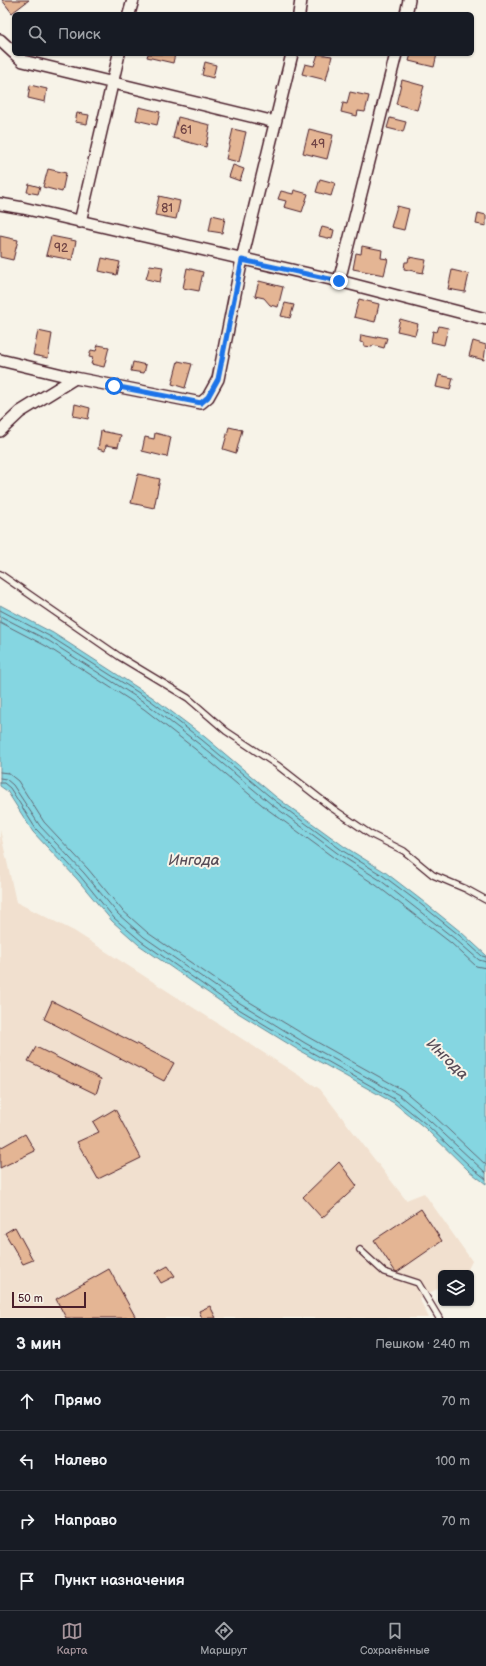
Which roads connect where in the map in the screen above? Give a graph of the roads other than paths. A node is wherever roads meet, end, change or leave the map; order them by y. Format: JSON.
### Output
{"nodes":[{"id":1,"x":133,"y":0,"type":"edge"},
{"id":2,"x":301,"y":0,"type":"edge"},
{"id":3,"x":409,"y":0,"type":"edge"},
{"id":4,"x":130,"y":12,"type":"edge"},
{"id":5,"x":299,"y":12,"type":"edge"},
{"id":6,"x":406,"y":12,"type":"edge"},
{"id":7,"x":0,"y":40,"type":"edge"},
{"id":8,"x":12,"y":52,"type":"edge"},
{"id":9,"x":16,"y":56,"type":"edge"},
{"id":10,"x":118,"y":56,"type":"edge"},
{"id":11,"x":292,"y":56,"type":"edge"},
{"id":12,"x":395,"y":56,"type":"edge"},
{"id":13,"x":111,"y":83,"type":"junction"},
{"id":14,"x":276,"y":122,"type":"junction"},
{"id":15,"x":0,"y":204,"type":"edge"},
{"id":16,"x":80,"y":222,"type":"junction"},
{"id":17,"x":242,"y":260,"type":"junction"},
{"id":18,"x":339,"y":281,"type":"junction"},
{"id":19,"x":486,"y":320,"type":"edge"},
{"id":20,"x":0,"y":360,"type":"edge"},
{"id":21,"x":75,"y":378,"type":"junction"},
{"id":22,"x":0,"y":431,"type":"edge"},
{"id":23,"x":0,"y":574,"type":"edge"},
{"id":24,"x":486,"y":900,"type":"edge"},
{"id":25,"x":360,"y":1250,"type":"dead end"},
{"id":26,"x":439,"y":1318,"type":"edge"}],
"edges":[{"from":1,"to":4,"type":"street"},
{"from":2,"to":5,"type":"street"},
{"from":3,"to":6,"type":"street"},
{"from":7,"to":8,"type":"street"},
{"from":9,"to":13,"type":"street"},
{"from":10,"to":13,"type":"street"},
{"from":11,"to":14,"type":"street"},
{"from":12,"to":18,"type":"street"},
{"from":13,"to":14,"type":"street"},
{"from":13,"to":16,"type":"street"},
{"from":14,"to":17,"type":"street"},
{"from":15,"to":16,"type":"street"},
{"from":16,"to":17,"type":"street"},
{"from":17,"to":18,"type":"street"},
{"from":17,"to":21,"type":"street"},
{"from":18,"to":19,"type":"street"},
{"from":20,"to":21,"type":"street"},
{"from":21,"to":22,"type":"street"},
{"from":23,"to":24,"type":"lane"},
{"from":25,"to":26,"type":"lane"}]}
